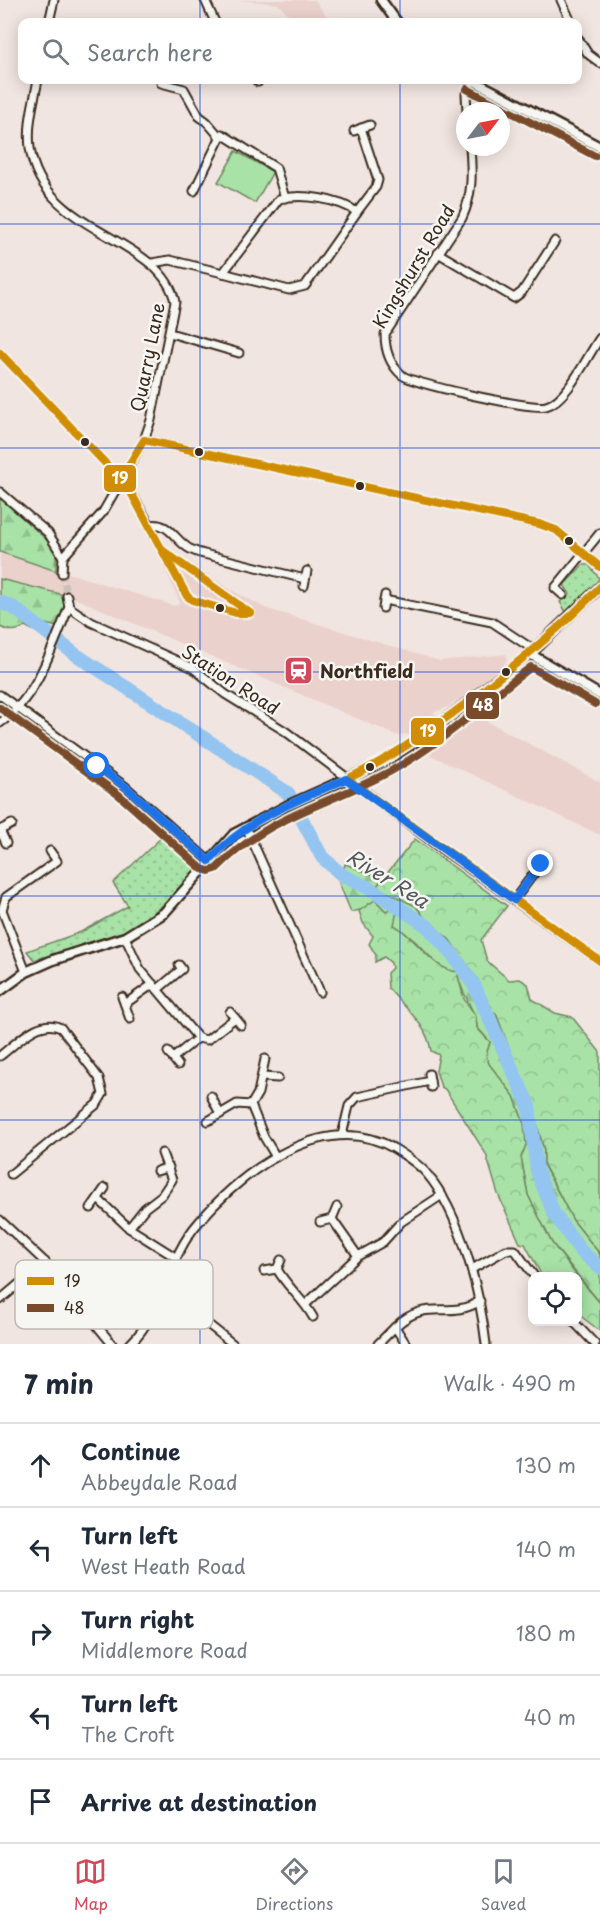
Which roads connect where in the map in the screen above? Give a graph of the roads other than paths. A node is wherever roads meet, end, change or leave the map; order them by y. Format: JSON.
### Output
{"nodes":[{"id":1,"x":54,"y":0,"type":"edge"},
{"id":2,"x":205,"y":0,"type":"edge"},
{"id":3,"x":381,"y":0,"type":"edge"},
{"id":4,"x":561,"y":0,"type":"edge"},
{"id":5,"x":50,"y":18,"type":"edge"},
{"id":6,"x":213,"y":18,"type":"edge"},
{"id":7,"x":394,"y":18,"type":"edge"},
{"id":8,"x":569,"y":18,"type":"edge"},
{"id":9,"x":582,"y":44,"type":"edge"},
{"id":10,"x":600,"y":63,"type":"edge"},
{"id":11,"x":37,"y":84,"type":"edge"},
{"id":12,"x":165,"y":84,"type":"edge"},
{"id":13,"x":470,"y":84,"type":"edge"},
{"id":14,"x":480,"y":84,"type":"edge"},
{"id":15,"x":466,"y":102,"type":"edge"},
{"id":16,"x":370,"y":125,"type":"dead end"},
{"id":17,"x":219,"y":136,"type":"junction"},
{"id":18,"x":600,"y":147,"type":"edge"},
{"id":19,"x":471,"y":156,"type":"edge"},
{"id":20,"x":194,"y":191,"type":"dead end"},
{"id":21,"x":285,"y":198,"type":"junction"},
{"id":22,"x":357,"y":212,"type":"junction"},
{"id":23,"x":555,"y":241,"type":"dead end"},
{"id":24,"x":438,"y":253,"type":"junction"},
{"id":25,"x":152,"y":263,"type":"junction"},
{"id":26,"x":223,"y":273,"type":"junction"},
{"id":27,"x":170,"y":333,"type":"junction"},
{"id":28,"x":600,"y":338,"type":"edge"},
{"id":29,"x":0,"y":353,"type":"edge"},
{"id":30,"x":239,"y":353,"type":"dead end"},
{"id":31,"x":144,"y":440,"type":"junction"},
{"id":32,"x":121,"y":478,"type":"junction"},
{"id":33,"x":0,"y":492,"type":"edge"},
{"id":34,"x":600,"y":533,"type":"edge"},
{"id":35,"x":584,"y":555,"type":"junction"},
{"id":36,"x":63,"y":557,"type":"junction"},
{"id":37,"x":600,"y":567,"type":"edge"},
{"id":38,"x":62,"y":573,"type":"tunnel mouth"},
{"id":39,"x":305,"y":579,"type":"dead end"},
{"id":40,"x":600,"y":587,"type":"edge"},
{"id":41,"x":562,"y":595,"type":"dead end"},
{"id":42,"x":67,"y":596,"type":"tunnel mouth"},
{"id":43,"x":384,"y":601,"type":"dead end"},
{"id":44,"x":69,"y":607,"type":"junction"},
{"id":45,"x":532,"y":652,"type":"junction"},
{"id":46,"x":0,"y":695,"type":"edge"},
{"id":47,"x":600,"y":695,"type":"edge"},
{"id":48,"x":18,"y":708,"type":"junction"},
{"id":49,"x":446,"y":719,"type":"dead end"},
{"id":50,"x":0,"y":723,"type":"edge"},
{"id":51,"x":419,"y":739,"type":"dead end"},
{"id":52,"x":346,"y":779,"type":"junction"},
{"id":53,"x":12,"y":824,"type":"dead end"},
{"id":54,"x":246,"y":827,"type":"junction"},
{"id":55,"x":0,"y":830,"type":"edge"},
{"id":56,"x":6,"y":843,"type":"dead end"},
{"id":57,"x":50,"y":851,"type":"dead end"},
{"id":58,"x":209,"y":861,"type":"junction"},
{"id":59,"x":541,"y":864,"type":"dead end"},
{"id":60,"x":514,"y":900,"type":"junction"},
{"id":61,"x":125,"y":937,"type":"junction"},
{"id":62,"x":600,"y":960,"type":"edge"},
{"id":63,"x":178,"y":965,"type":"dead end"},
{"id":64,"x":26,"y":972,"type":"junction"},
{"id":65,"x":156,"y":987,"type":"junction"},
{"id":66,"x":0,"y":991,"type":"edge"},
{"id":67,"x":320,"y":992,"type":"dead end"},
{"id":68,"x":130,"y":1019,"type":"dead end"},
{"id":69,"x":241,"y":1024,"type":"dead end"},
{"id":70,"x":198,"y":1038,"type":"junction"},
{"id":71,"x":0,"y":1056,"type":"edge"},
{"id":72,"x":265,"y":1059,"type":"dead end"},
{"id":73,"x":178,"y":1065,"type":"dead end"},
{"id":74,"x":262,"y":1077,"type":"junction"},
{"id":75,"x":278,"y":1078,"type":"dead end"},
{"id":76,"x":430,"y":1081,"type":"dead end"},
{"id":77,"x":212,"y":1096,"type":"dead end"},
{"id":78,"x":251,"y":1106,"type":"junction"},
{"id":79,"x":220,"y":1114,"type":"junction"},
{"id":80,"x":208,"y":1121,"type":"dead end"},
{"id":81,"x":342,"y":1135,"type":"junction"},
{"id":82,"x":162,"y":1152,"type":"dead end"},
{"id":83,"x":276,"y":1157,"type":"junction"},
{"id":84,"x":169,"y":1167,"type":"junction"},
{"id":85,"x":157,"y":1171,"type":"dead end"},
{"id":86,"x":11,"y":1174,"type":"dead end"},
{"id":87,"x":105,"y":1188,"type":"dead end"},
{"id":88,"x":442,"y":1195,"type":"junction"},
{"id":89,"x":98,"y":1199,"type":"junction"},
{"id":90,"x":337,"y":1207,"type":"dead end"},
{"id":91,"x":90,"y":1208,"type":"dead end"},
{"id":92,"x":333,"y":1219,"type":"junction"},
{"id":93,"x":0,"y":1220,"type":"edge"},
{"id":94,"x":320,"y":1222,"type":"dead end"},
{"id":95,"x":129,"y":1228,"type":"junction"},
{"id":96,"x":358,"y":1256,"type":"junction"},
{"id":97,"x":175,"y":1257,"type":"junction"},
{"id":98,"x":43,"y":1260,"type":"edge"},
{"id":99,"x":174,"y":1260,"type":"edge"},
{"id":100,"x":281,"y":1260,"type":"dead end"},
{"id":101,"x":277,"y":1269,"type":"junction"},
{"id":102,"x":472,"y":1269,"type":"junction"},
{"id":103,"x":264,"y":1271,"type":"dead end"},
{"id":104,"x":531,"y":1272,"type":"edge"},
{"id":105,"x":15,"y":1287,"type":"edge"},
{"id":106,"x":0,"y":1300,"type":"edge"},
{"id":107,"x":480,"y":1301,"type":"junction"},
{"id":108,"x":306,"y":1304,"type":"junction"},
{"id":109,"x":313,"y":1317,"type":"dead end"},
{"id":110,"x":577,"y":1326,"type":"edge"},
{"id":111,"x":394,"y":1327,"type":"junction"},
{"id":112,"x":213,"y":1328,"type":"edge"},
{"id":113,"x":100,"y":1329,"type":"edge"},
{"id":114,"x":142,"y":1329,"type":"edge"},
{"id":115,"x":112,"y":1344,"type":"edge"},
{"id":116,"x":130,"y":1344,"type":"edge"},
{"id":117,"x":233,"y":1344,"type":"edge"},
{"id":118,"x":378,"y":1344,"type":"edge"},
{"id":119,"x":406,"y":1344,"type":"edge"},
{"id":120,"x":486,"y":1344,"type":"edge"},
{"id":121,"x":595,"y":1344,"type":"edge"}],
"edges":[{"from":1,"to":5,"type":"street"},
{"from":2,"to":6,"type":"street"},
{"from":3,"to":7,"type":"street"},
{"from":4,"to":8,"type":"street"},
{"from":9,"to":10,"type":"street"},
{"from":11,"to":25,"type":"street","name":"Quarry Lane"},
{"from":12,"to":17,"type":"street"},
{"from":13,"to":15,"type":"street"},
{"from":14,"to":18,"type":"street"},
{"from":16,"to":22,"type":"street"},
{"from":17,"to":20,"type":"street"},
{"from":17,"to":21,"type":"street"},
{"from":19,"to":24,"type":"street","name":"Kingshurst Road"},
{"from":21,"to":22,"type":"street"},
{"from":21,"to":26,"type":"street"},
{"from":22,"to":26,"type":"street"},
{"from":23,"to":24,"type":"street"},
{"from":24,"to":28,"type":"street","name":"Kingshurst Road"},
{"from":25,"to":26,"type":"street"},
{"from":25,"to":27,"type":"street","name":"Quarry Lane"},
{"from":27,"to":30,"type":"street"},
{"from":27,"to":31,"type":"street","name":"Quarry Lane"},
{"from":29,"to":32,"type":"street"},
{"from":31,"to":32,"type":"street","name":"Quarry Lane"},
{"from":31,"to":35,"type":"street"},
{"from":32,"to":36,"type":"street","name":"Quarry Lane"},
{"from":32,"to":39,"type":"street"},
{"from":33,"to":36,"type":"street"},
{"from":34,"to":35,"type":"street"},
{"from":35,"to":37,"type":"street"},
{"from":35,"to":41,"type":"street"},
{"from":36,"to":38,"type":"street"},
{"from":40,"to":45,"type":"street"},
{"from":42,"to":44,"type":"street"},
{"from":43,"to":45,"type":"street"},
{"from":44,"to":48,"type":"street"},
{"from":44,"to":52,"type":"street","name":"Station Road"},
{"from":45,"to":47,"type":"street"},
{"from":45,"to":49,"type":"street"},
{"from":46,"to":48,"type":"street"},
{"from":48,"to":50,"type":"street"},
{"from":48,"to":58,"type":"street"},
{"from":51,"to":52,"type":"street"},
{"from":52,"to":54,"type":"street"},
{"from":52,"to":60,"type":"street","name":"Station Road"},
{"from":53,"to":55,"type":"street"},
{"from":54,"to":58,"type":"street"},
{"from":54,"to":67,"type":"street"},
{"from":55,"to":56,"type":"street"},
{"from":57,"to":64,"type":"street"},
{"from":58,"to":61,"type":"street"},
{"from":59,"to":60,"type":"street"},
{"from":60,"to":62,"type":"street","name":"Station Road"},
{"from":61,"to":64,"type":"street"},
{"from":61,"to":65,"type":"street"},
{"from":63,"to":65,"type":"street"},
{"from":64,"to":66,"type":"street"},
{"from":65,"to":68,"type":"street"},
{"from":65,"to":70,"type":"street"},
{"from":69,"to":70,"type":"street"},
{"from":70,"to":73,"type":"street"},
{"from":71,"to":86,"type":"street"},
{"from":72,"to":74,"type":"street"},
{"from":74,"to":75,"type":"street"},
{"from":74,"to":78,"type":"street"},
{"from":76,"to":81,"type":"street"},
{"from":77,"to":79,"type":"street"},
{"from":78,"to":79,"type":"street"},
{"from":78,"to":83,"type":"street"},
{"from":79,"to":80,"type":"street"},
{"from":81,"to":83,"type":"street"},
{"from":81,"to":88,"type":"street"},
{"from":82,"to":84,"type":"street"},
{"from":83,"to":97,"type":"street"},
{"from":84,"to":85,"type":"street"},
{"from":84,"to":95,"type":"street"},
{"from":87,"to":89,"type":"street"},
{"from":88,"to":96,"type":"street"},
{"from":88,"to":102,"type":"street"},
{"from":89,"to":91,"type":"street"},
{"from":89,"to":95,"type":"street"},
{"from":90,"to":92,"type":"street"},
{"from":92,"to":94,"type":"street"},
{"from":92,"to":96,"type":"street"},
{"from":93,"to":98,"type":"street"},
{"from":95,"to":97,"type":"street"},
{"from":96,"to":108,"type":"street"},
{"from":97,"to":99,"type":"street"},
{"from":100,"to":101,"type":"street"},
{"from":101,"to":103,"type":"street"},
{"from":101,"to":108,"type":"street"},
{"from":102,"to":104,"type":"street"},
{"from":102,"to":107,"type":"street"},
{"from":105,"to":106,"type":"street"},
{"from":107,"to":111,"type":"street"},
{"from":107,"to":120,"type":"street"},
{"from":108,"to":109,"type":"street"},
{"from":110,"to":121,"type":"street"},
{"from":111,"to":118,"type":"street"},
{"from":111,"to":119,"type":"street"},
{"from":112,"to":117,"type":"street"},
{"from":113,"to":115,"type":"street"},
{"from":114,"to":116,"type":"street"}]}
